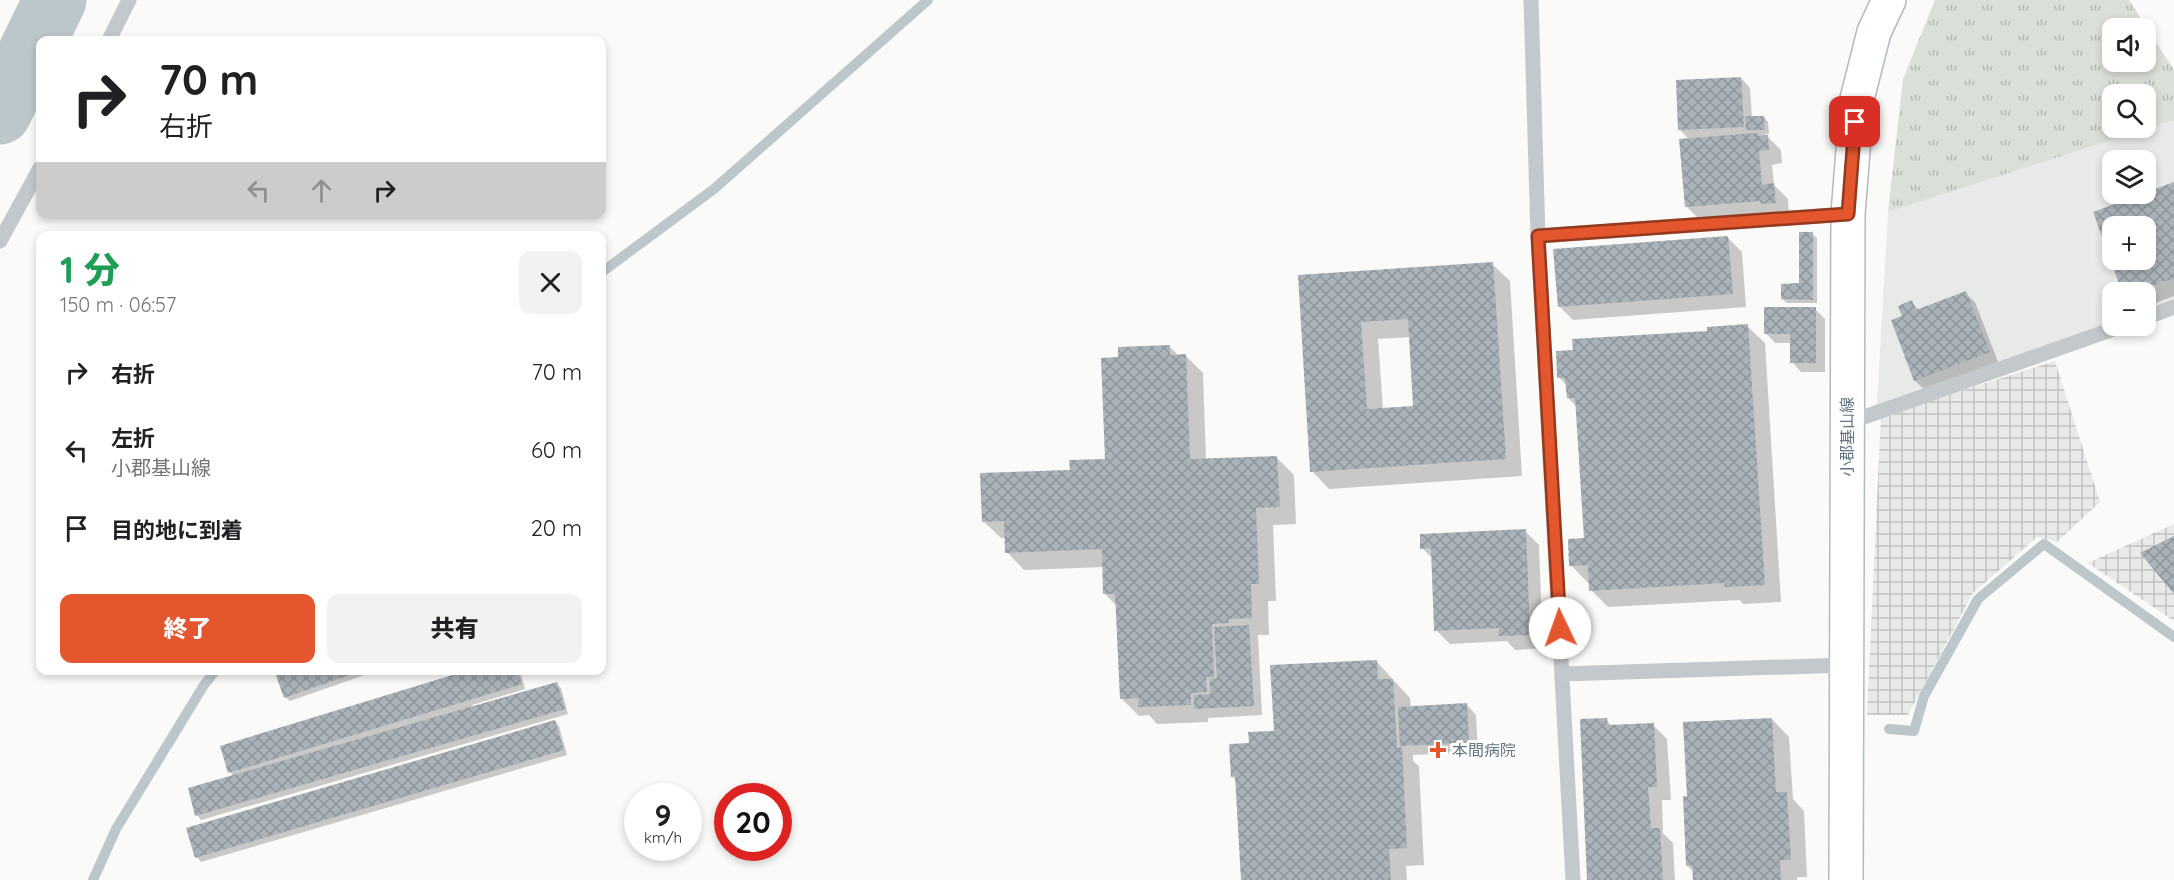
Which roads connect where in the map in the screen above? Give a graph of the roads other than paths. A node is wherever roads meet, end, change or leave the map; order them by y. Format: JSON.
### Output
{"nodes":[{"id":1,"x":129,"y":0,"type":"edge"},
{"id":2,"x":1531,"y":0,"type":"edge"},
{"id":3,"x":1889,"y":0,"type":"edge"},
{"id":4,"x":111,"y":36,"type":"edge"},
{"id":5,"x":36,"y":175,"type":"edge"},
{"id":6,"x":1848,"y":214,"type":"junction"},
{"id":7,"x":1538,"y":236,"type":"junction"},
{"id":8,"x":0,"y":241,"type":"edge"},
{"id":9,"x":2174,"y":307,"type":"edge"},
{"id":10,"x":2156,"y":314,"type":"edge"},
{"id":11,"x":2102,"y":333,"type":"edge"},
{"id":12,"x":1847,"y":423,"type":"junction"},
{"id":13,"x":1846,"y":665,"type":"junction"},
{"id":14,"x":1562,"y":674,"type":"junction"},
{"id":15,"x":1573,"y":880,"type":"edge"},
{"id":16,"x":1846,"y":880,"type":"edge"}],
"edges":[{"from":1,"to":4,"type":"lane"},
{"from":2,"to":7,"type":"lane"},
{"from":3,"to":6,"type":"main road","name":"小郡基山線"},
{"from":5,"to":8,"type":"lane"},
{"from":6,"to":7,"type":"lane"},
{"from":6,"to":12,"type":"main road","name":"小郡基山線"},
{"from":7,"to":14,"type":"lane"},
{"from":9,"to":10,"type":"lane"},
{"from":11,"to":12,"type":"lane"},
{"from":12,"to":13,"type":"main road","name":"小郡基山線"},
{"from":13,"to":14,"type":"lane"},
{"from":13,"to":16,"type":"main road","name":"小郡基山線"},
{"from":14,"to":15,"type":"lane"}]}
